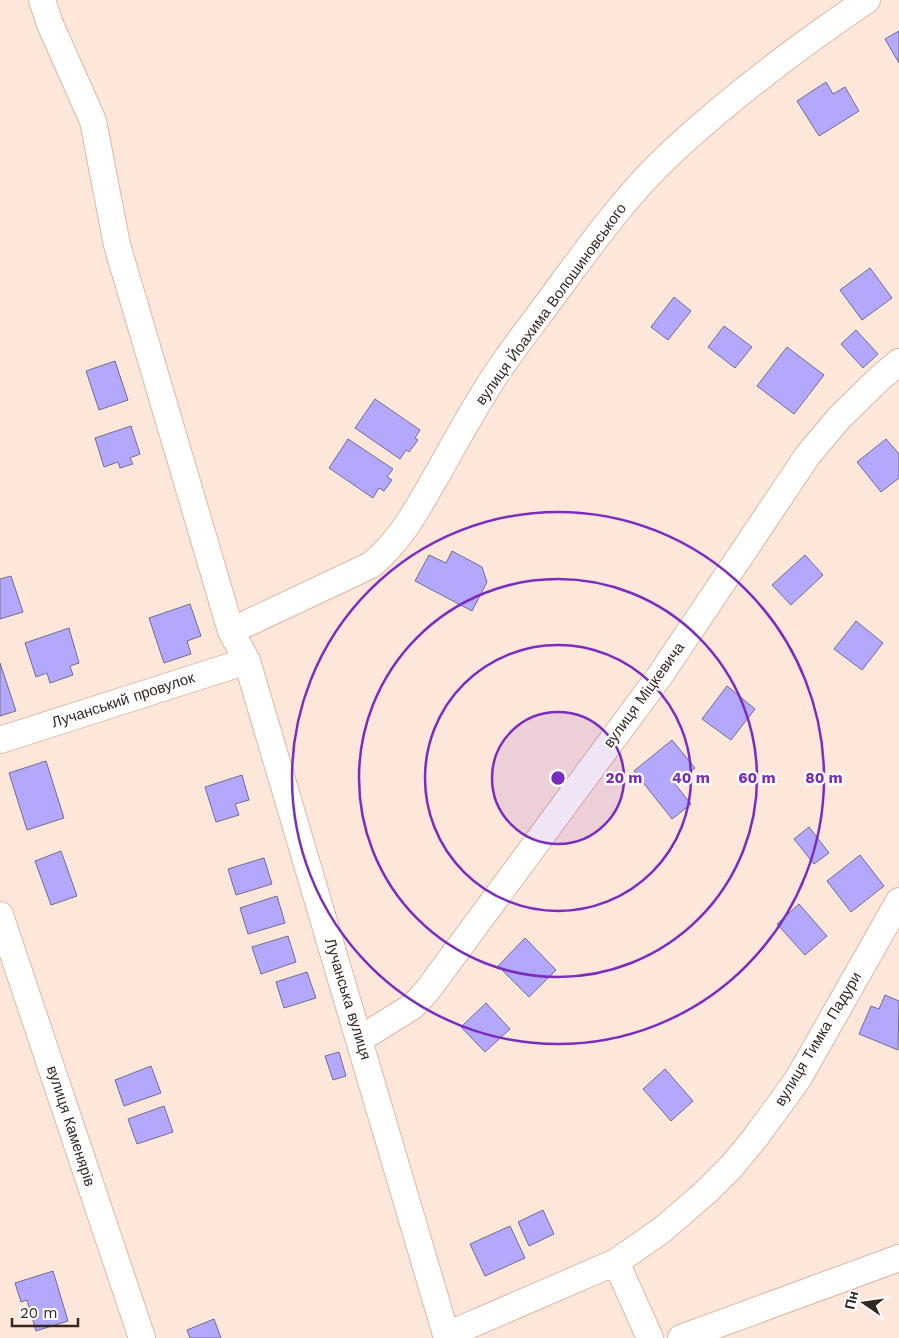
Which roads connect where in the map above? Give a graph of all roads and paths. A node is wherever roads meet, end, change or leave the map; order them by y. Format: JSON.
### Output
{"nodes":[{"id":1,"x":42,"y":0,"type":"edge"},
{"id":2,"x":868,"y":0,"type":"edge"},
{"id":3,"x":899,"y":362,"type":"edge"},
{"id":4,"x":232,"y":631,"type":"junction"},
{"id":5,"x":247,"y":661,"type":"junction"},
{"id":6,"x":0,"y":740,"type":"edge"},
{"id":7,"x":899,"y":901,"type":"edge"},
{"id":8,"x":0,"y":914,"type":"edge"},
{"id":9,"x":360,"y":1039,"type":"junction"},
{"id":10,"x":899,"y":1258,"type":"edge"},
{"id":11,"x":616,"y":1262,"type":"junction"},
{"id":12,"x":447,"y":1336,"type":"edge"},
{"id":13,"x":142,"y":1338,"type":"edge"},
{"id":14,"x":650,"y":1338,"type":"edge"},
{"id":15,"x":681,"y":1338,"type":"edge"}],
"edges":[{"from":1,"to":4,"type":"street","name":"Лучанська вулиця"},
{"from":2,"to":4,"type":"street","name":"вулиця Йоахима Волошиновського"},
{"from":3,"to":9,"type":"street","name":"вулиця Міцкевича"},
{"from":4,"to":5,"type":"street","name":"Лучанська вулиця"},
{"from":5,"to":6,"type":"street","name":"Лучанський провулок"},
{"from":5,"to":9,"type":"street","name":"Лучанська вулиця"},
{"from":7,"to":11,"type":"street","name":"вулиця Тимка Падури"},
{"from":8,"to":13,"type":"street","name":"вулиця Каменярів"},
{"from":9,"to":12,"type":"street","name":"Лучанська вулиця"},
{"from":10,"to":15,"type":"street"},
{"from":11,"to":12,"type":"street","name":"вулиця Тимка Падури"},
{"from":11,"to":14,"type":"street"}]}
